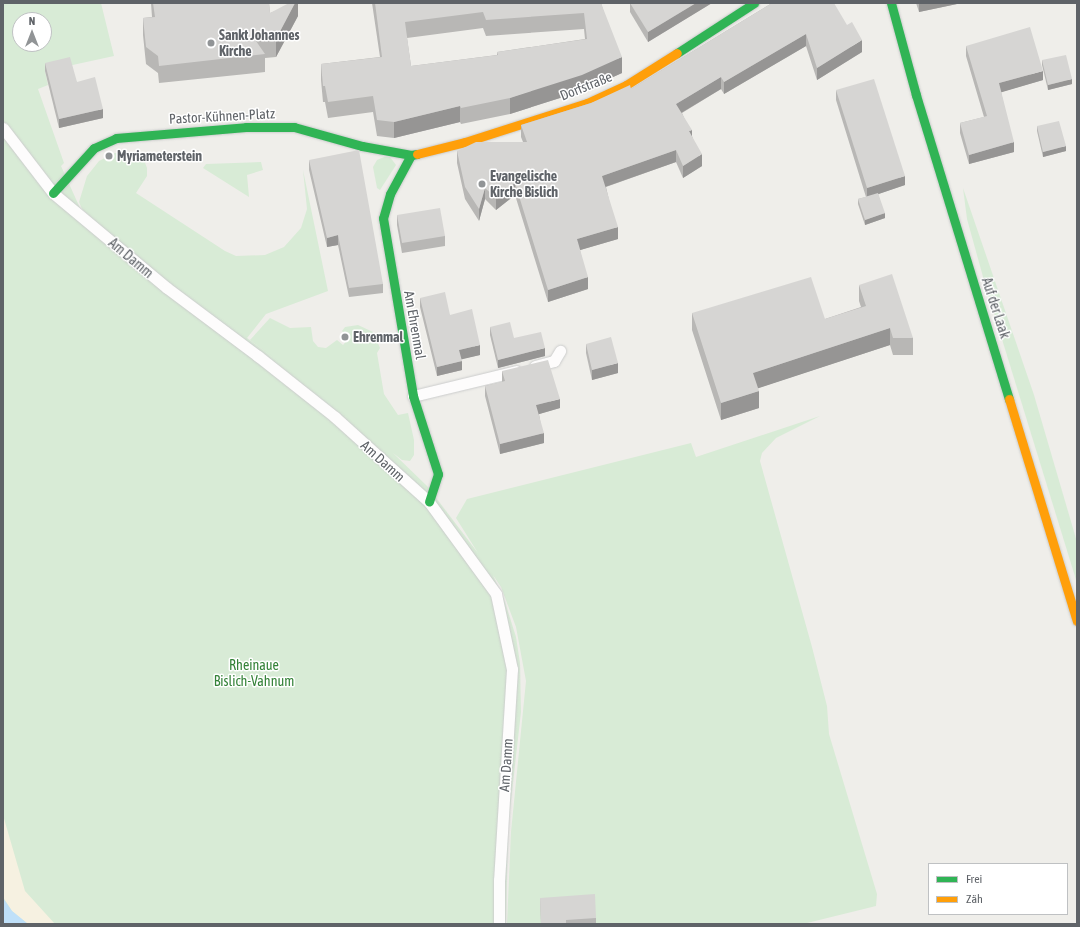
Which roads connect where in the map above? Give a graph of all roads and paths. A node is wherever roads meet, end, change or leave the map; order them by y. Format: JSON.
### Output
{"nodes":[{"id":1,"x":754,"y":3,"type":"edge"},
{"id":2,"x":891,"y":3,"type":"edge"},
{"id":3,"x":3,"y":128,"type":"edge"},
{"id":4,"x":411,"y":155,"type":"junction"},
{"id":5,"x":53,"y":193,"type":"junction"},
{"id":6,"x":560,"y":351,"type":"dead end"},
{"id":7,"x":413,"y":396,"type":"junction"},
{"id":8,"x":429,"y":502,"type":"junction"},
{"id":9,"x":1077,"y":621,"type":"edge"},
{"id":10,"x":499,"y":924,"type":"edge"}],
"edges":[{"from":1,"to":4,"type":"street","name":"Dorfstraße"},
{"from":2,"to":9,"type":"street","name":"Auf der Laak"},
{"from":3,"to":5,"type":"lane","name":"Am Damm"},
{"from":4,"to":5,"type":"street","name":"Pastor-Kühnen-Platz"},
{"from":4,"to":7,"type":"street","name":"Am Ehrenmal"},
{"from":5,"to":8,"type":"lane","name":"Am Damm"},
{"from":6,"to":7,"type":"lane"},
{"from":7,"to":8,"type":"street","name":"Am Ehrenmal"},
{"from":8,"to":10,"type":"lane","name":"Am Damm"}]}
